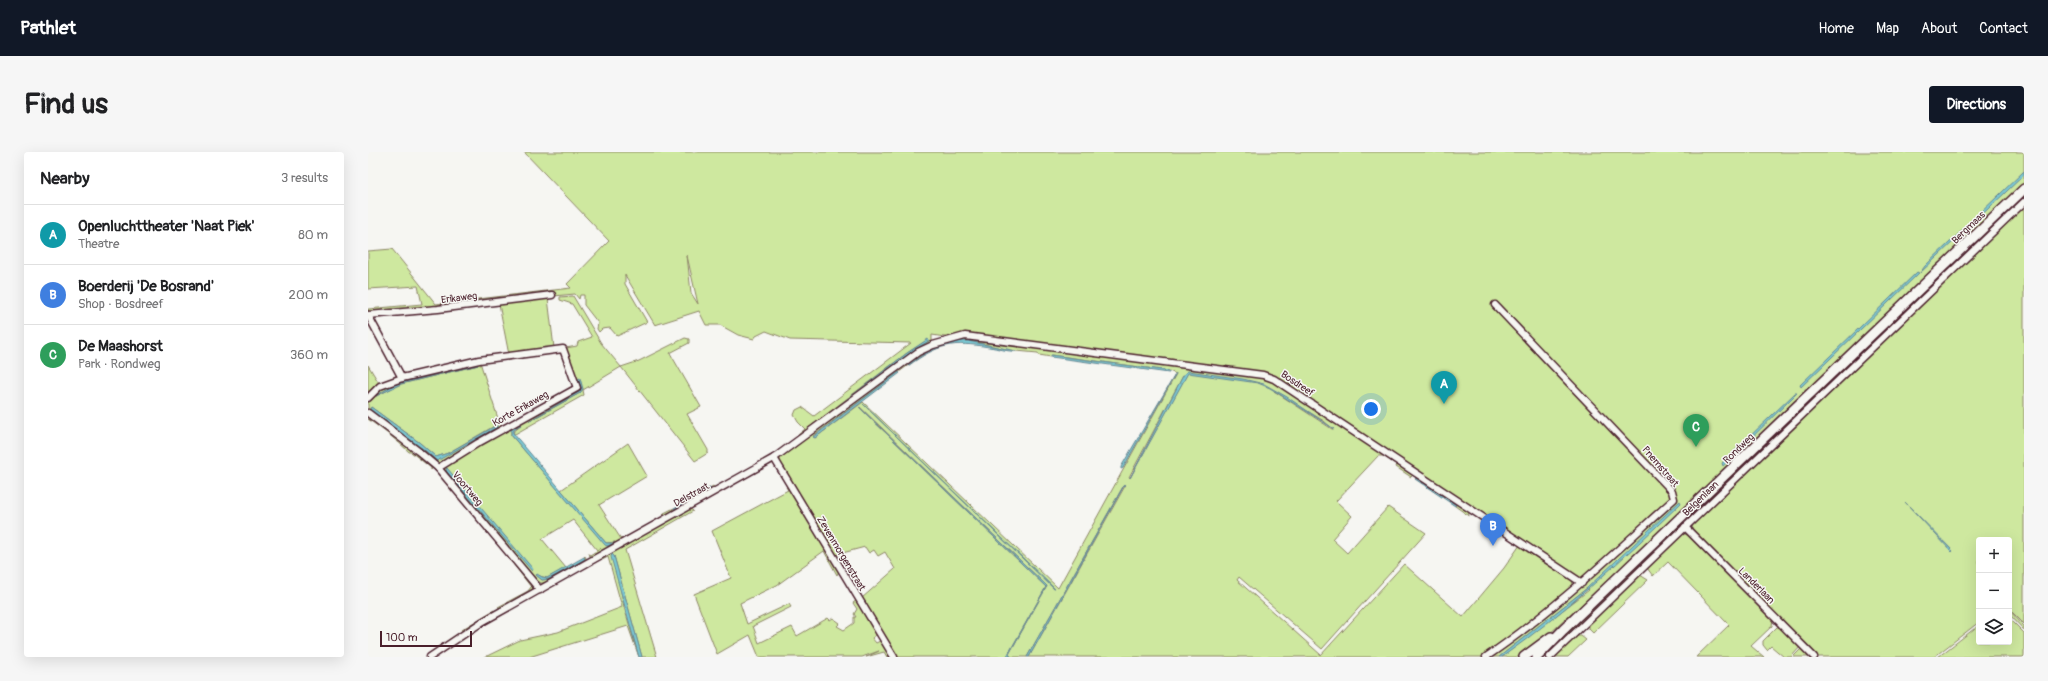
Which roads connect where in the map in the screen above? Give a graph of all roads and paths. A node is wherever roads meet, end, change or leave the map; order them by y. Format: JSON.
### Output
{"nodes":[{"id":1,"x":2024,"y":189,"type":"edge"},
{"id":2,"x":2024,"y":202,"type":"edge"},
{"id":3,"x":1927,"y":281,"type":"joint"},
{"id":4,"x":552,"y":295,"type":"dead end"},
{"id":5,"x":1495,"y":305,"type":"dead end"},
{"id":6,"x":368,"y":315,"type":"edge"},
{"id":7,"x":953,"y":338,"type":"joint"},
{"id":8,"x":402,"y":378,"type":"junction"},
{"id":9,"x":368,"y":398,"type":"edge"},
{"id":10,"x":368,"y":413,"type":"edge"},
{"id":11,"x":774,"y":458,"type":"junction"},
{"id":12,"x":438,"y":468,"type":"junction"},
{"id":13,"x":1685,"y":527,"type":"junction"},
{"id":14,"x":1582,"y":584,"type":"junction"},
{"id":15,"x":540,"y":590,"type":"junction"},
{"id":16,"x":1563,"y":630,"type":"junction"},
{"id":17,"x":430,"y":657,"type":"edge"},
{"id":18,"x":894,"y":657,"type":"edge"},
{"id":19,"x":1486,"y":657,"type":"edge"},
{"id":20,"x":1524,"y":657,"type":"edge"},
{"id":21,"x":1537,"y":657,"type":"edge"},
{"id":22,"x":1550,"y":657,"type":"edge"},
{"id":23,"x":1814,"y":657,"type":"edge"}],
"edges":[{"from":1,"to":3,"type":"main road","name":"Bergmaas"},
{"from":2,"to":13,"type":"street","name":"Belgenlaan"},
{"from":3,"to":16,"type":"main road","name":"Rondweg"},
{"from":4,"to":6,"type":"street","name":"Erikaweg"},
{"from":5,"to":14,"type":"street","name":"Pnemstraat"},
{"from":6,"to":8,"type":"street","name":"Erikaweg"},
{"from":7,"to":11,"type":"street","name":"Delstraat"},
{"from":7,"to":14,"type":"street","name":"Bosdreef"},
{"from":8,"to":9,"type":"street"},
{"from":8,"to":12,"type":"street","name":"Korte Erikaweg"},
{"from":10,"to":12,"type":"street","name":"Voortweg"},
{"from":11,"to":15,"type":"street","name":"Delstraat"},
{"from":11,"to":18,"type":"street","name":"Zevenmorgenstraat"},
{"from":12,"to":15,"type":"street","name":"Voortweg"},
{"from":13,"to":22,"type":"street","name":"Belgenlaan"},
{"from":13,"to":23,"type":"street","name":"Landerlaan"},
{"from":14,"to":19,"type":"street","name":"Pnemstraat"},
{"from":15,"to":17,"type":"street","name":"Delstraat"},
{"from":16,"to":20,"type":"main road","name":"Rondweg"},
{"from":16,"to":21,"type":"main road","name":"Rondweg"}]}
